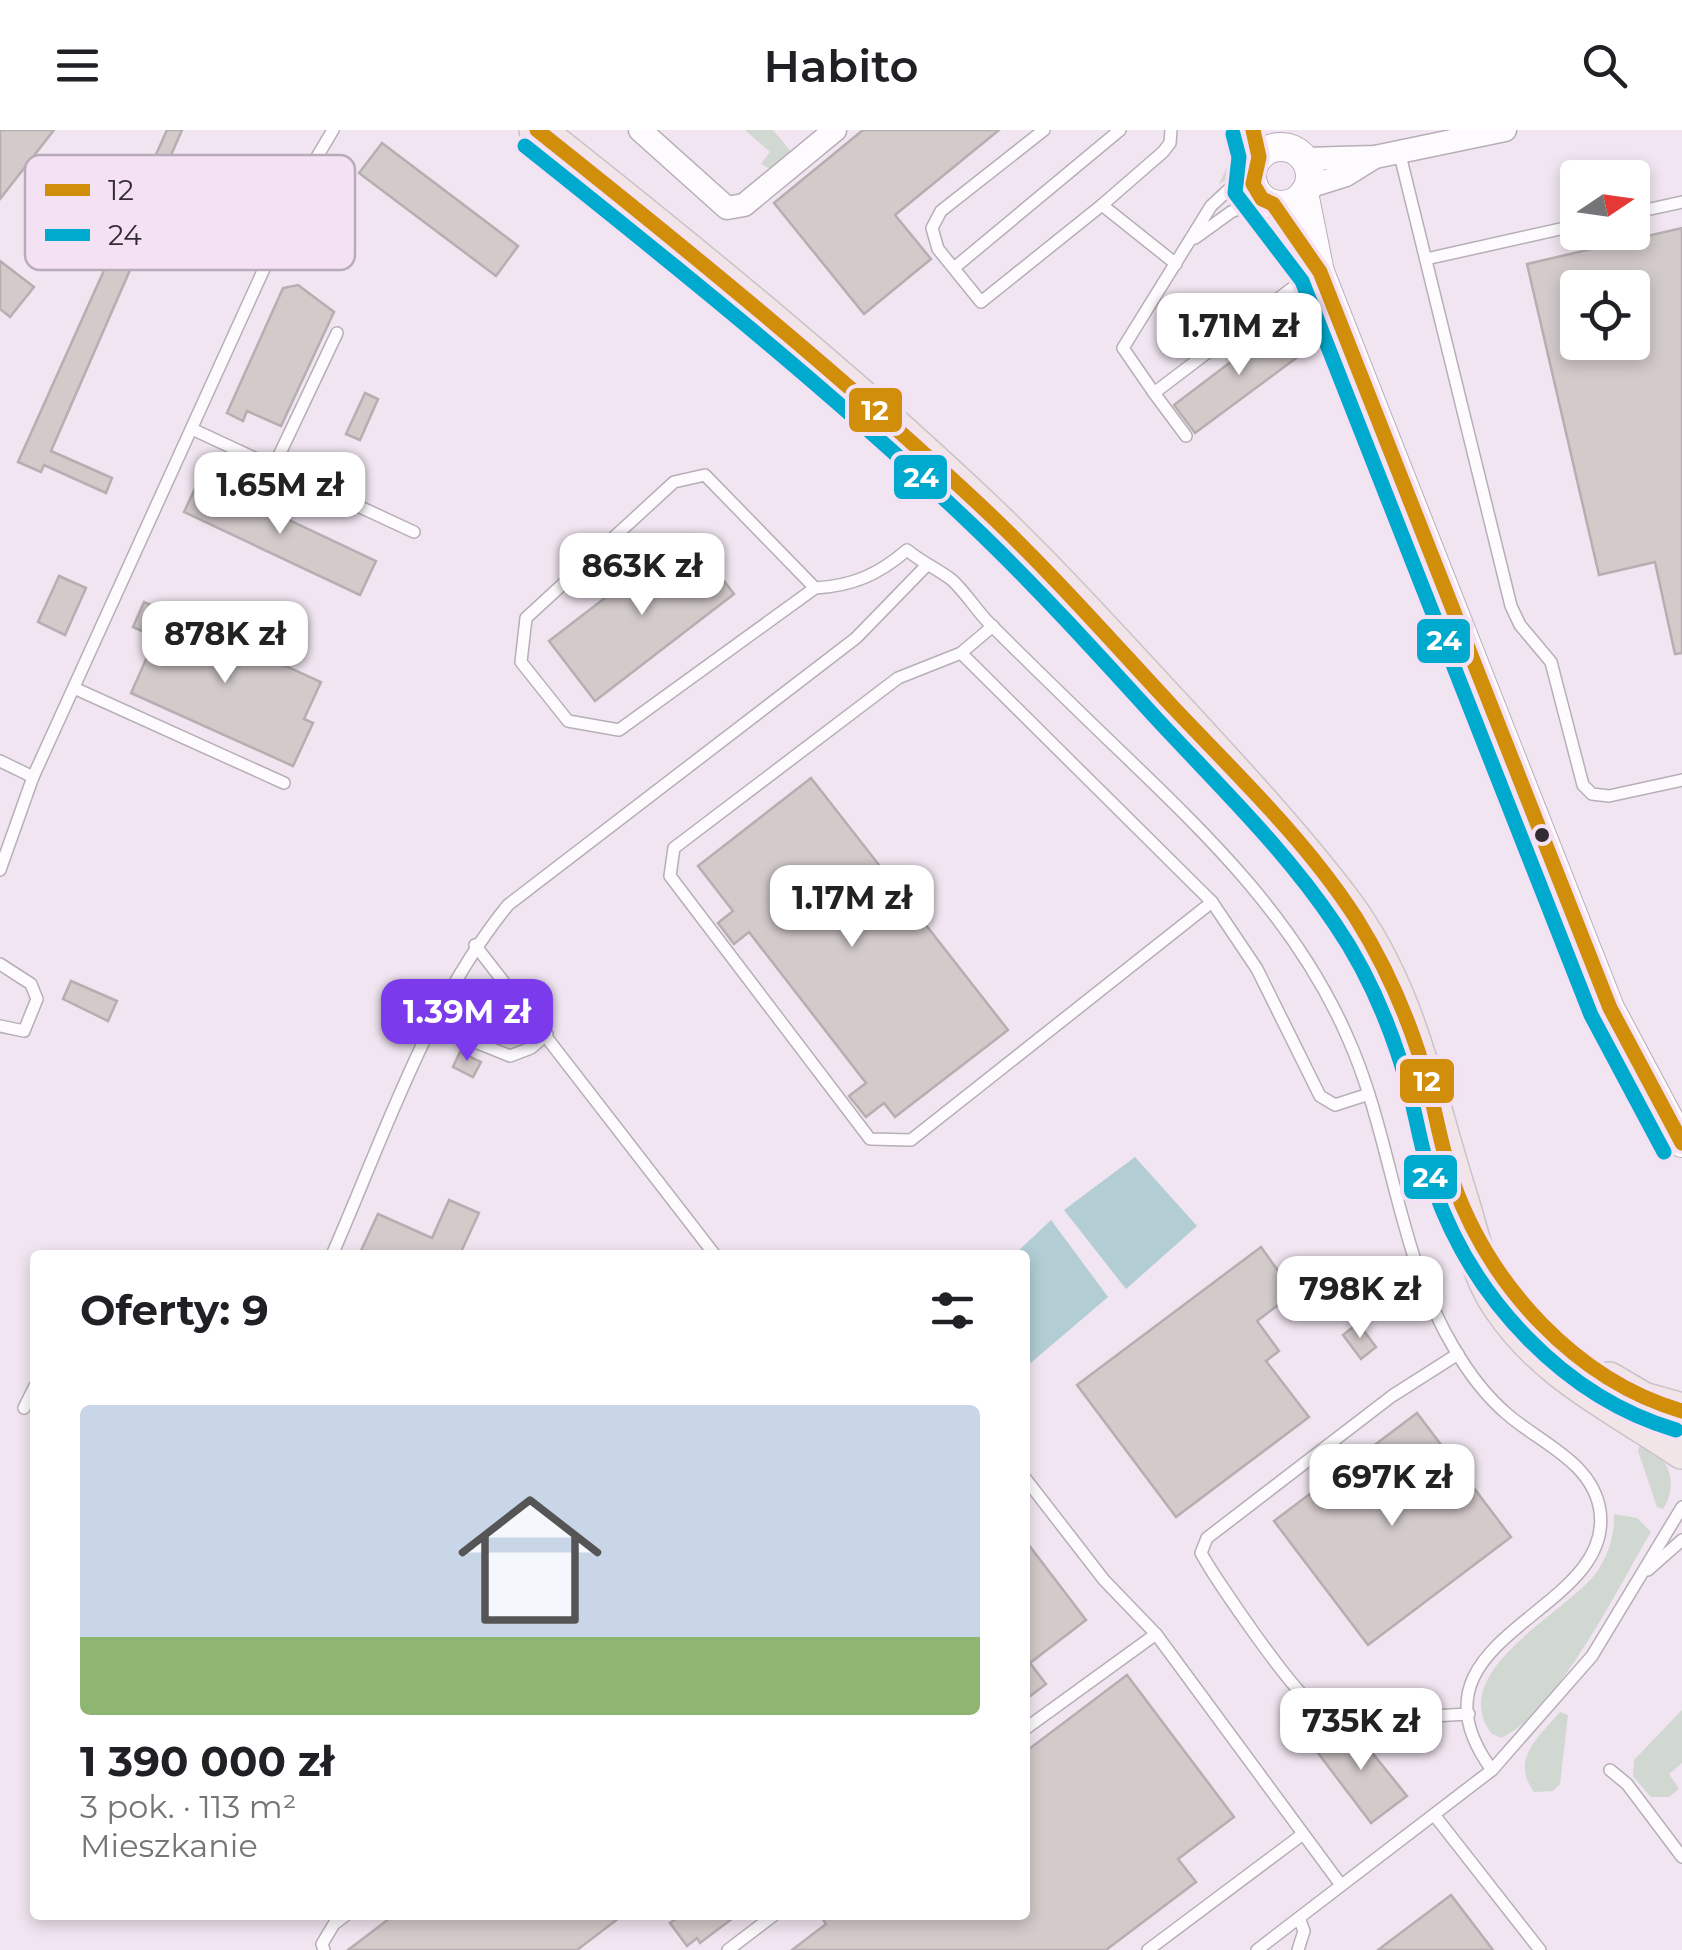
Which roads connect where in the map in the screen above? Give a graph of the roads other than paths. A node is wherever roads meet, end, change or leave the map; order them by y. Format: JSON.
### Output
{"nodes":[{"id":1,"x":333,"y":130,"type":"edge"},
{"id":2,"x":537,"y":130,"type":"edge"},
{"id":3,"x":640,"y":130,"type":"edge"},
{"id":4,"x":834,"y":130,"type":"edge"},
{"id":5,"x":1044,"y":130,"type":"edge"},
{"id":6,"x":1120,"y":130,"type":"edge"},
{"id":7,"x":1171,"y":130,"type":"edge"},
{"id":8,"x":1506,"y":130,"type":"edge"},
{"id":9,"x":1255,"y":151,"type":"edge"},
{"id":10,"x":1399,"y":151,"type":"junction"},
{"id":11,"x":318,"y":155,"type":"edge"},
{"id":12,"x":1297,"y":164,"type":"edge"},
{"id":13,"x":1268,"y":201,"type":"junction"},
{"id":14,"x":1682,"y":202,"type":"edge"},
{"id":15,"x":1102,"y":205,"type":"junction"},
{"id":16,"x":1650,"y":209,"type":"edge"},
{"id":17,"x":1560,"y":229,"type":"edge"},
{"id":18,"x":1192,"y":240,"type":"junction"},
{"id":19,"x":1426,"y":259,"type":"junction"},
{"id":20,"x":1176,"y":264,"type":"junction"},
{"id":21,"x":954,"y":268,"type":"junction"},
{"id":22,"x":264,"y":270,"type":"edge"},
{"id":23,"x":1320,"y":272,"type":"junction"},
{"id":24,"x":338,"y":333,"type":"dead end"},
{"id":25,"x":1154,"y":392,"type":"junction"},
{"id":26,"x":192,"y":429,"type":"junction"},
{"id":27,"x":1186,"y":436,"type":"dead end"},
{"id":28,"x":274,"y":466,"type":"junction"},
{"id":29,"x":414,"y":532,"type":"dead end"},
{"id":30,"x":926,"y":566,"type":"junction"},
{"id":31,"x":815,"y":588,"type":"junction"},
{"id":32,"x":992,"y":626,"type":"junction"},
{"id":33,"x":961,"y":654,"type":"junction"},
{"id":34,"x":74,"y":688,"type":"junction"},
{"id":35,"x":0,"y":762,"type":"edge"},
{"id":36,"x":33,"y":777,"type":"junction"},
{"id":37,"x":1682,"y":780,"type":"edge"},
{"id":38,"x":284,"y":783,"type":"dead end"},
{"id":39,"x":0,"y":870,"type":"edge"},
{"id":40,"x":1212,"y":902,"type":"junction"},
{"id":41,"x":475,"y":945,"type":"junction"},
{"id":42,"x":0,"y":964,"type":"edge"},
{"id":43,"x":433,"y":1024,"type":"junction"},
{"id":44,"x":0,"y":1026,"type":"edge"},
{"id":45,"x":546,"y":1034,"type":"junction"},
{"id":46,"x":1369,"y":1094,"type":"junction"},
{"id":47,"x":1682,"y":1143,"type":"edge"},
{"id":48,"x":1462,"y":1204,"type":"junction"},
{"id":49,"x":334,"y":1250,"type":"edge"},
{"id":50,"x":710,"y":1250,"type":"edge"},
{"id":51,"x":1458,"y":1354,"type":"junction"},
{"id":52,"x":30,"y":1396,"type":"edge"},
{"id":53,"x":24,"y":1408,"type":"dead end"},
{"id":54,"x":1682,"y":1412,"type":"edge"},
{"id":55,"x":1682,"y":1451,"type":"edge"},
{"id":56,"x":1030,"y":1484,"type":"edge"},
{"id":57,"x":1682,"y":1507,"type":"edge"},
{"id":58,"x":1682,"y":1540,"type":"edge"},
{"id":59,"x":1642,"y":1576,"type":"junction"},
{"id":60,"x":1156,"y":1634,"type":"junction"},
{"id":61,"x":1469,"y":1714,"type":"junction"},
{"id":62,"x":1030,"y":1725,"type":"edge"},
{"id":63,"x":1492,"y":1770,"type":"junction"},
{"id":64,"x":1610,"y":1770,"type":"dead end"},
{"id":65,"x":1435,"y":1816,"type":"junction"},
{"id":66,"x":1303,"y":1834,"type":"junction"},
{"id":67,"x":1682,"y":1858,"type":"edge"},
{"id":68,"x":1341,"y":1885,"type":"junction"},
{"id":69,"x":1299,"y":1918,"type":"junction"},
{"id":70,"x":339,"y":1920,"type":"edge"},
{"id":71,"x":767,"y":1920,"type":"edge"},
{"id":72,"x":324,"y":1950,"type":"edge"},
{"id":73,"x":728,"y":1950,"type":"edge"},
{"id":74,"x":1148,"y":1950,"type":"edge"},
{"id":75,"x":1257,"y":1950,"type":"edge"},
{"id":76,"x":1298,"y":1950,"type":"edge"},
{"id":77,"x":1540,"y":1950,"type":"edge"}],
"edges":[{"from":1,"to":11,"type":"lane"},
{"from":2,"to":48,"type":"main road"},
{"from":3,"to":4,"type":"street"},
{"from":5,"to":21,"type":"lane"},
{"from":6,"to":21,"type":"lane"},
{"from":7,"to":15,"type":"lane"},
{"from":8,"to":10,"type":"street"},
{"from":9,"to":12,"type":"street"},
{"from":9,"to":13,"type":"street"},
{"from":9,"to":18,"type":"lane"},
{"from":10,"to":12,"type":"street"},
{"from":10,"to":19,"type":"lane"},
{"from":12,"to":13,"type":"street"},
{"from":12,"to":23,"type":"street"},
{"from":13,"to":18,"type":"lane"},
{"from":13,"to":23,"type":"street"},
{"from":14,"to":16,"type":"lane"},
{"from":15,"to":20,"type":"lane"},
{"from":15,"to":21,"type":"lane"},
{"from":17,"to":19,"type":"lane"},
{"from":18,"to":20,"type":"lane"},
{"from":19,"to":37,"type":"lane"},
{"from":20,"to":25,"type":"lane"},
{"from":22,"to":26,"type":"lane"},
{"from":23,"to":25,"type":"lane"},
{"from":23,"to":47,"type":"street"},
{"from":24,"to":28,"type":"lane"},
{"from":25,"to":27,"type":"lane"},
{"from":26,"to":28,"type":"lane"},
{"from":26,"to":34,"type":"lane"},
{"from":28,"to":29,"type":"lane"},
{"from":30,"to":31,"type":"lane"},
{"from":30,"to":32,"type":"lane"},
{"from":30,"to":41,"type":"lane"},
{"from":31,"to":31,"type":"lane"},
{"from":32,"to":33,"type":"lane"},
{"from":32,"to":46,"type":"lane"},
{"from":33,"to":40,"type":"lane"},
{"from":33,"to":40,"type":"lane"},
{"from":34,"to":36,"type":"lane"},
{"from":34,"to":38,"type":"lane"},
{"from":35,"to":36,"type":"lane"},
{"from":36,"to":39,"type":"lane"},
{"from":40,"to":46,"type":"lane"},
{"from":41,"to":43,"type":"lane"},
{"from":41,"to":45,"type":"lane"},
{"from":42,"to":44,"type":"lane"},
{"from":43,"to":45,"type":"lane"},
{"from":43,"to":49,"type":"lane"},
{"from":45,"to":50,"type":"lane"},
{"from":46,"to":51,"type":"lane"},
{"from":48,"to":54,"type":"main road"},
{"from":48,"to":55,"type":"main road"},
{"from":51,"to":61,"type":"lane"},
{"from":51,"to":61,"type":"lane"},
{"from":52,"to":53,"type":"lane"},
{"from":56,"to":60,"type":"lane"},
{"from":57,"to":59,"type":"lane"},
{"from":58,"to":59,"type":"lane"},
{"from":59,"to":63,"type":"lane"},
{"from":60,"to":62,"type":"lane"},
{"from":60,"to":66,"type":"lane"},
{"from":61,"to":63,"type":"lane"},
{"from":63,"to":65,"type":"lane"},
{"from":64,"to":67,"type":"lane"},
{"from":65,"to":68,"type":"lane"},
{"from":65,"to":77,"type":"lane"},
{"from":66,"to":68,"type":"lane"},
{"from":66,"to":74,"type":"lane"},
{"from":68,"to":69,"type":"lane"},
{"from":69,"to":75,"type":"lane"},
{"from":69,"to":76,"type":"lane"},
{"from":70,"to":72,"type":"lane"},
{"from":71,"to":73,"type":"lane"}]}
